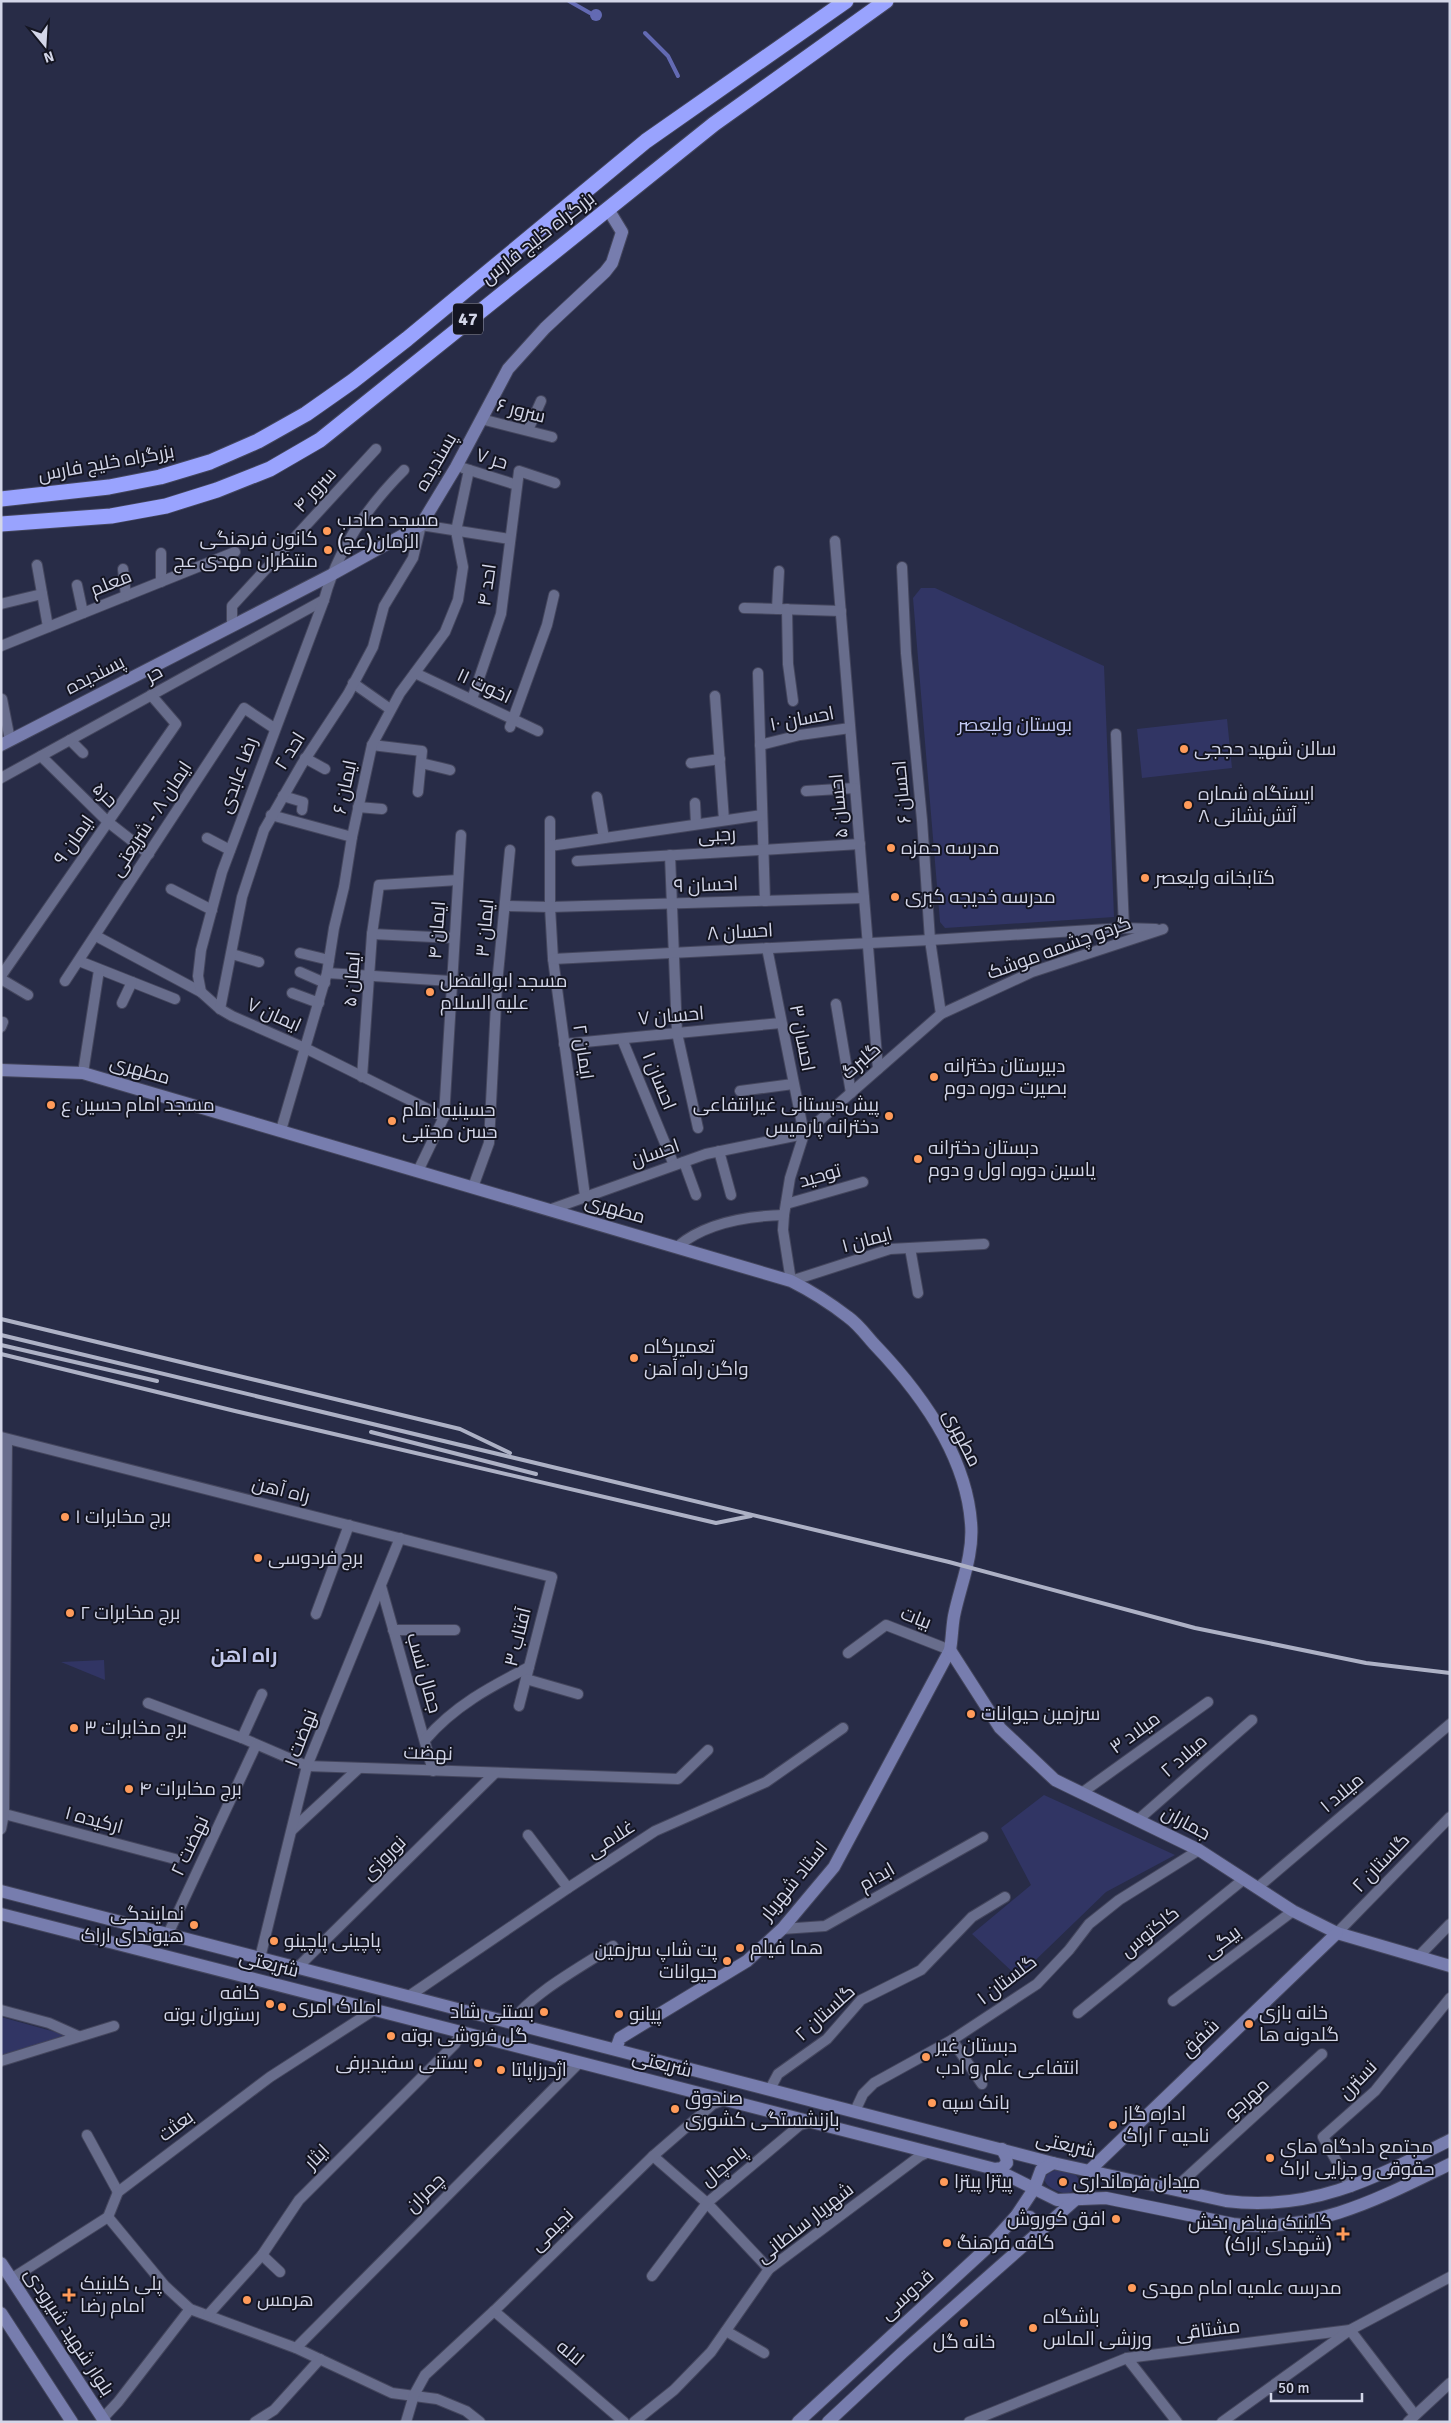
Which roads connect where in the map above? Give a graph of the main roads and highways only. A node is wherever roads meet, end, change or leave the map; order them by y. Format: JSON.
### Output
{"nodes":[{"id":1,"x":846,"y":1,"type":"edge"},
{"id":2,"x":886,"y":1,"type":"edge"},
{"id":3,"x":608,"y":209,"type":"junction"},
{"id":4,"x":1,"y":499,"type":"edge"},
{"id":5,"x":1,"y":524,"type":"edge"},
{"id":6,"x":6,"y":743,"type":"edge"},
{"id":7,"x":1,"y":1070,"type":"edge"},
{"id":8,"x":950,"y":1650,"type":"junction"},
{"id":9,"x":1,"y":1892,"type":"edge"},
{"id":10,"x":1,"y":1914,"type":"edge"},
{"id":11,"x":1337,"y":1933,"type":"junction"},
{"id":12,"x":1450,"y":1966,"type":"edge"},
{"id":13,"x":616,"y":2050,"type":"junction"},
{"id":14,"x":1450,"y":2140,"type":"edge"},
{"id":15,"x":1002,"y":2149,"type":"junction"},
{"id":16,"x":1053,"y":2163,"type":"junction"},
{"id":17,"x":1450,"y":2164,"type":"edge"},
{"id":18,"x":995,"y":2169,"type":"junction"},
{"id":19,"x":1090,"y":2170,"type":"junction"},
{"id":20,"x":1034,"y":2189,"type":"junction"},
{"id":21,"x":1075,"y":2200,"type":"junction"},
{"id":22,"x":1016,"y":2216,"type":"junction"},
{"id":23,"x":1037,"y":2233,"type":"junction"},
{"id":24,"x":1,"y":2263,"type":"edge"},
{"id":25,"x":1,"y":2313,"type":"edge"},
{"id":26,"x":104,"y":2420,"type":"edge"},
{"id":27,"x":72,"y":2422,"type":"edge"},
{"id":28,"x":798,"y":2422,"type":"edge"},
{"id":29,"x":828,"y":2422,"type":"edge"}],
"edges":[{"from":1,"to":4,"type":"highway","name":"بزرگراه خلیج فارس","number":"47"},
{"from":2,"to":3,"type":"highway","name":"بزرگراه خلیج فارس","number":"47"},
{"from":3,"to":5,"type":"highway","name":"بزرگراه خلیج فارس","number":"47"},
{"from":3,"to":6,"type":"main road","name":"پسندیده"},
{"from":7,"to":8,"type":"main road","name":"مطهری"},
{"from":8,"to":11,"type":"main road","name":"جماران"},
{"from":8,"to":13,"type":"main road","name":"استاد شهریار"},
{"from":9,"to":13,"type":"main road","name":"شریعتی"},
{"from":10,"to":18,"type":"main road","name":"شریعتی"},
{"from":11,"to":12,"type":"main road","name":"جماران"},
{"from":11,"to":19,"type":"main road","name":"شفق"},
{"from":13,"to":15,"type":"main road","name":"شریعتی"},
{"from":14,"to":19,"type":"main road","name":"شریعتی"},
{"from":15,"to":16,"type":"main road","name":"شریعتی"},
{"from":15,"to":18,"type":"main road"},
{"from":16,"to":19,"type":"main road","name":"شریعتی"},
{"from":16,"to":20,"type":"main road","name":"قدوسی"},
{"from":17,"to":21,"type":"main road","name":"شریعتی"},
{"from":18,"to":20,"type":"main road","name":"شریعتی"},
{"from":20,"to":21,"type":"main road","name":"شریعتی"},
{"from":20,"to":22,"type":"main road","name":"قدوسی"},
{"from":21,"to":23,"type":"main road"},
{"from":22,"to":23,"type":"main road"},
{"from":22,"to":28,"type":"main road","name":"قدوسی"},
{"from":23,"to":29,"type":"main road"},
{"from":24,"to":26,"type":"main road","name":"بلوار شهید شیرودی"},
{"from":25,"to":27,"type":"main road"}]}
